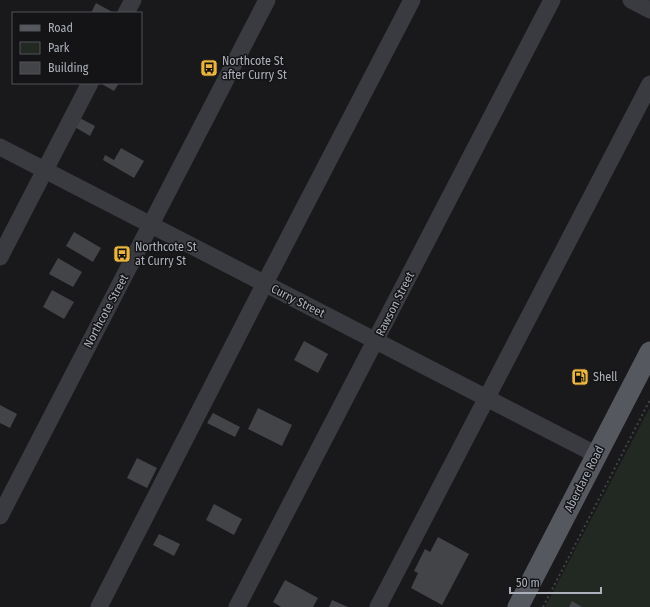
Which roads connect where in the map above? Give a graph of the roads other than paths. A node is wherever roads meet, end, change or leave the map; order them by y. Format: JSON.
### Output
{"nodes":[{"id":1,"x":133,"y":0,"type":"edge"},
{"id":2,"x":267,"y":0,"type":"edge"},
{"id":3,"x":412,"y":0,"type":"edge"},
{"id":4,"x":552,"y":0,"type":"edge"},
{"id":5,"x":631,"y":0,"type":"edge"},
{"id":6,"x":650,"y":10,"type":"edge"},
{"id":7,"x":127,"y":12,"type":"edge"},
{"id":8,"x":89,"y":84,"type":"edge"},
{"id":9,"x":650,"y":84,"type":"edge"},
{"id":10,"x":0,"y":147,"type":"edge"},
{"id":11,"x":45,"y":170,"type":"junction"},
{"id":12,"x":151,"y":225,"type":"junction"},
{"id":13,"x":0,"y":257,"type":"edge"},
{"id":14,"x":265,"y":283,"type":"junction"},
{"id":15,"x":376,"y":341,"type":"junction"},
{"id":16,"x":650,"y":352,"type":"edge"},
{"id":17,"x":487,"y":398,"type":"junction"},
{"id":18,"x":597,"y":455,"type":"junction"},
{"id":19,"x":0,"y":516,"type":"edge"},
{"id":20,"x":99,"y":607,"type":"edge"},
{"id":21,"x":237,"y":607,"type":"edge"},
{"id":22,"x":378,"y":607,"type":"edge"},
{"id":23,"x":518,"y":607,"type":"edge"}],
"edges":[{"from":1,"to":7,"type":"street"},
{"from":2,"to":12,"type":"street","name":"Northcote Street"},
{"from":3,"to":14,"type":"street"},
{"from":4,"to":15,"type":"street","name":"Rawson Street"},
{"from":5,"to":6,"type":"street"},
{"from":8,"to":11,"type":"street"},
{"from":9,"to":17,"type":"street"},
{"from":10,"to":11,"type":"street","name":"Curry Street"},
{"from":11,"to":12,"type":"street","name":"Curry Street"},
{"from":11,"to":13,"type":"street"},
{"from":12,"to":14,"type":"street","name":"Curry Street"},
{"from":12,"to":19,"type":"street","name":"Northcote Street"},
{"from":14,"to":15,"type":"street","name":"Curry Street"},
{"from":14,"to":20,"type":"street"},
{"from":15,"to":17,"type":"street","name":"Curry Street"},
{"from":15,"to":21,"type":"street","name":"Rawson Street"},
{"from":16,"to":18,"type":"main road","name":"Aberdare Road"},
{"from":17,"to":18,"type":"street","name":"Curry Street"},
{"from":17,"to":22,"type":"street"},
{"from":18,"to":23,"type":"main road","name":"Aberdare Road"}]}
